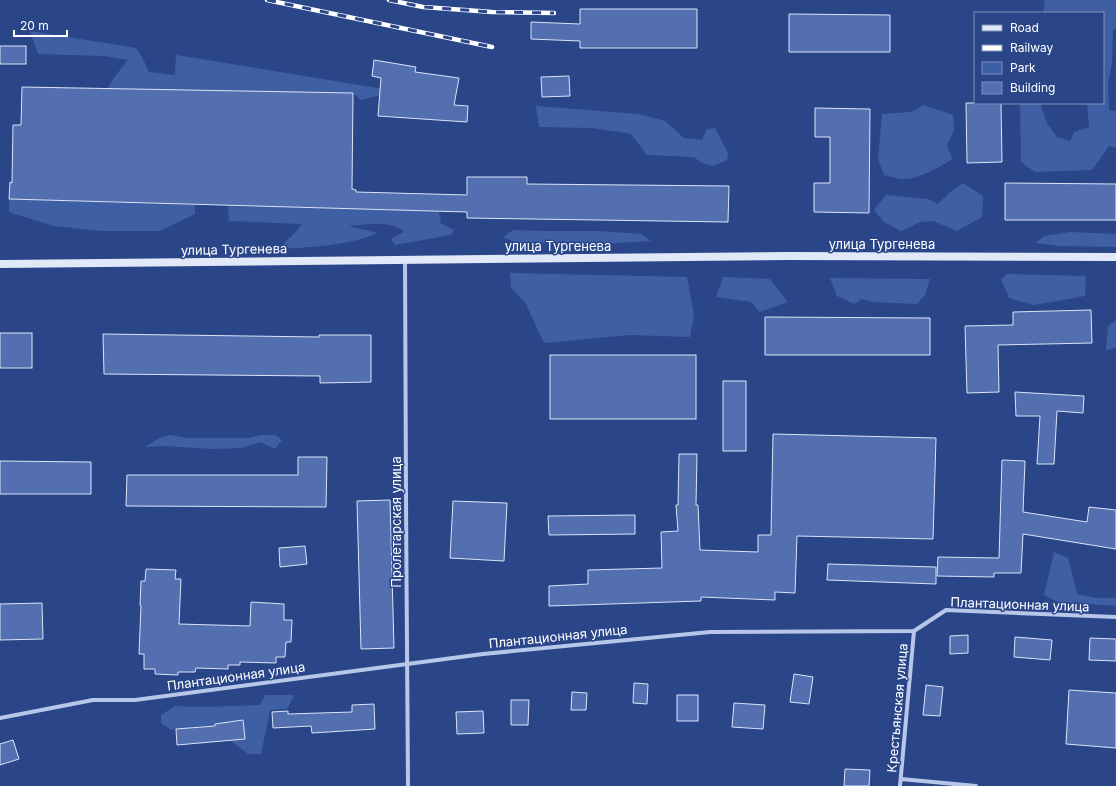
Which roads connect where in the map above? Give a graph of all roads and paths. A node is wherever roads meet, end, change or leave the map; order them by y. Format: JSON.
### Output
{"nodes":[{"id":1,"x":1116,"y":257,"type":"edge"},
{"id":2,"x":405,"y":259,"type":"junction"},
{"id":3,"x":0,"y":264,"type":"edge"},
{"id":4,"x":1116,"y":618,"type":"edge"},
{"id":5,"x":914,"y":632,"type":"junction"},
{"id":6,"x":407,"y":664,"type":"junction"},
{"id":7,"x":0,"y":718,"type":"edge"},
{"id":8,"x":901,"y":779,"type":"junction"},
{"id":9,"x":408,"y":786,"type":"edge"},
{"id":10,"x":900,"y":786,"type":"edge"},
{"id":11,"x":976,"y":786,"type":"edge"}],
"edges":[{"from":1,"to":2,"type":"main road","name":"улица Тургенева"},
{"from":2,"to":3,"type":"main road","name":"улица Тургенева"},
{"from":2,"to":6,"type":"street","name":"Пролетарская улица"},
{"from":4,"to":5,"type":"street","name":"Плантационная улица"},
{"from":5,"to":6,"type":"street","name":"Плантационная улица"},
{"from":5,"to":8,"type":"street","name":"Крестьянская улица"},
{"from":6,"to":7,"type":"street","name":"Плантационная улица"},
{"from":6,"to":9,"type":"street","name":"Пролетарская улица"},
{"from":8,"to":10,"type":"street","name":"Крестьянская улица"},
{"from":8,"to":11,"type":"street"}]}
